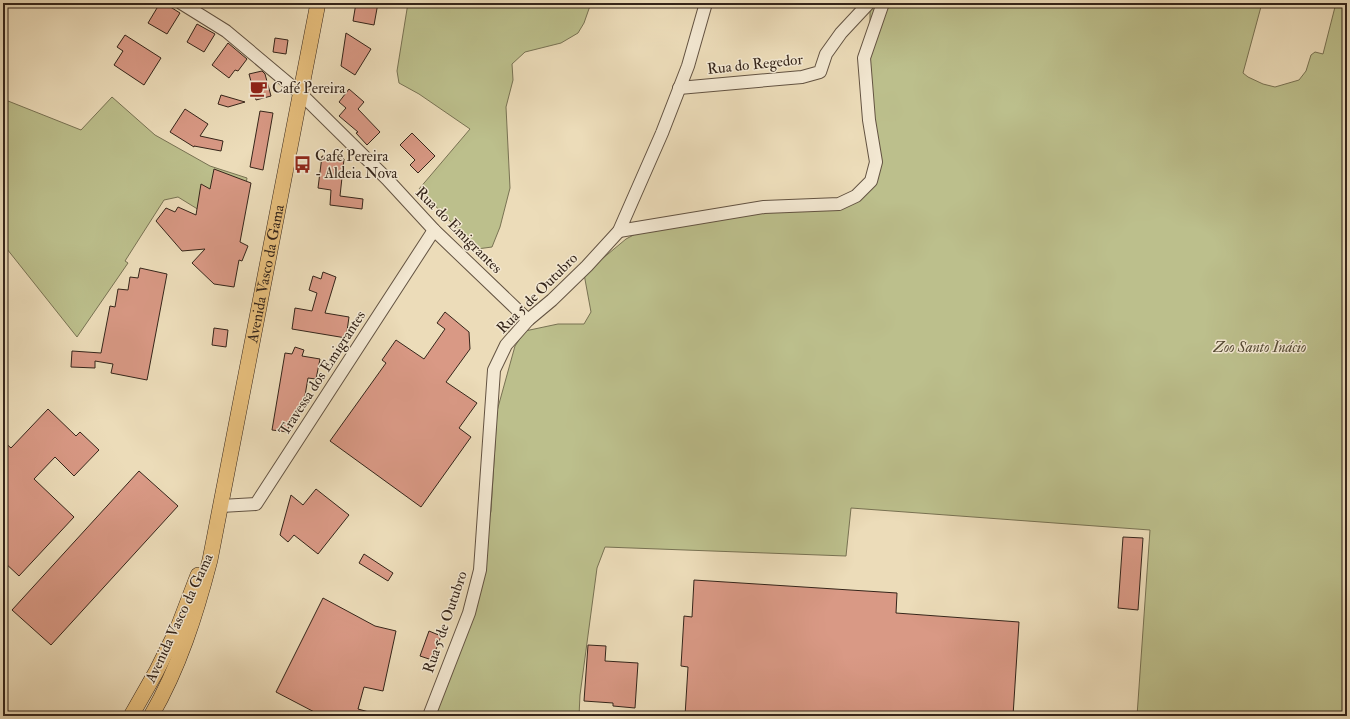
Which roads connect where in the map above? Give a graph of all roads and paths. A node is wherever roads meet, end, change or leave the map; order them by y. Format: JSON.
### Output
{"nodes":[{"id":1,"x":181,"y":3,"type":"edge"},
{"id":2,"x":318,"y":3,"type":"edge"},
{"id":3,"x":706,"y":3,"type":"edge"},
{"id":4,"x":869,"y":3,"type":"edge"},
{"id":5,"x":882,"y":3,"type":"edge"},
{"id":6,"x":680,"y":88,"type":"junction"},
{"id":7,"x":301,"y":94,"type":"junction"},
{"id":8,"x":434,"y":230,"type":"junction"},
{"id":9,"x":619,"y":231,"type":"junction"},
{"id":10,"x":528,"y":320,"type":"junction"},
{"id":11,"x":221,"y":506,"type":"junction"},
{"id":12,"x":213,"y":545,"type":"junction"},
{"id":13,"x":200,"y":601,"type":"junction"},
{"id":14,"x":132,"y":714,"type":"edge"},
{"id":15,"x":151,"y":716,"type":"edge"},
{"id":16,"x":158,"y":716,"type":"edge"},
{"id":17,"x":429,"y":716,"type":"edge"}],
"edges":[{"from":1,"to":7,"type":"street","name":"Rua do Emigrantes"},
{"from":2,"to":7,"type":"main road","name":"Avenida Vasco da Gama"},
{"from":3,"to":6,"type":"street","name":"Rua 5 de Outubro"},
{"from":4,"to":6,"type":"street","name":"Rua do Regedor"},
{"from":5,"to":9,"type":"street"},
{"from":6,"to":9,"type":"street","name":"Rua 5 de Outubro"},
{"from":7,"to":8,"type":"street","name":"Rua do Emigrantes"},
{"from":7,"to":11,"type":"main road","name":"Avenida Vasco da Gama"},
{"from":8,"to":10,"type":"street","name":"Rua do Emigrantes"},
{"from":8,"to":11,"type":"street","name":"Travessa dos Emigrantes"},
{"from":9,"to":10,"type":"street","name":"Rua 5 de Outubro"},
{"from":10,"to":17,"type":"street","name":"Rua 5 de Outubro"},
{"from":11,"to":12,"type":"main road","name":"Avenida Vasco da Gama"},
{"from":12,"to":13,"type":"main road","name":"Avenida Vasco da Gama"},
{"from":12,"to":14,"type":"main road","name":"Avenida Vasco da Gama"},
{"from":13,"to":15,"type":"main road","name":"Avenida Vasco da Gama"},
{"from":13,"to":16,"type":"main road"}]}
